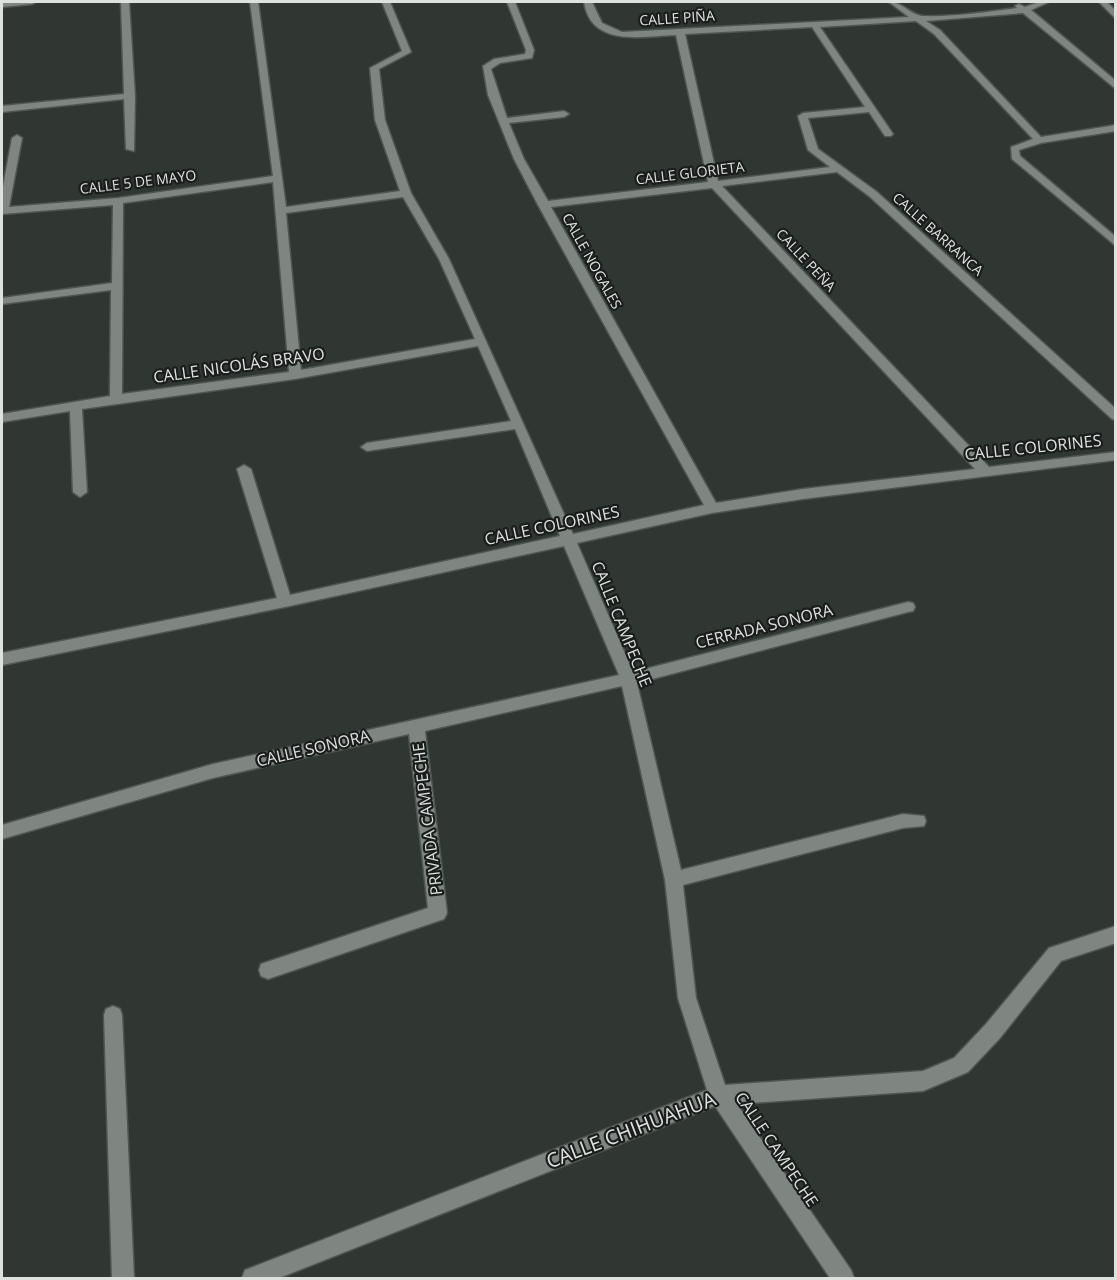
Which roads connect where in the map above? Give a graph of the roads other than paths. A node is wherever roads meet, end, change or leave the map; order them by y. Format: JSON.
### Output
{"nodes":[{"id":1,"x":32,"y":2,"type":"edge"},
{"id":2,"x":125,"y":2,"type":"edge"},
{"id":3,"x":254,"y":2,"type":"edge"},
{"id":4,"x":386,"y":2,"type":"edge"},
{"id":5,"x":511,"y":2,"type":"edge"},
{"id":6,"x":588,"y":2,"type":"edge"},
{"id":7,"x":892,"y":2,"type":"edge"},
{"id":8,"x":1014,"y":2,"type":"edge"},
{"id":9,"x":1045,"y":2,"type":"edge"},
{"id":10,"x":1103,"y":2,"type":"edge"},
{"id":11,"x":2,"y":4,"type":"edge"},
{"id":12,"x":1024,"y":10,"type":"junction"},
{"id":13,"x":1116,"y":17,"type":"edge"},
{"id":14,"x":920,"y":20,"type":"junction"},
{"id":15,"x":814,"y":24,"type":"junction"},
{"id":16,"x":680,"y":31,"type":"junction"},
{"id":17,"x":1116,"y":86,"type":"edge"},
{"id":18,"x":130,"y":96,"type":"junction"},
{"id":19,"x":2,"y":109,"type":"edge"},
{"id":20,"x":872,"y":109,"type":"junction"},
{"id":21,"x":564,"y":114,"type":"dead end"},
{"id":22,"x":504,"y":121,"type":"junction"},
{"id":23,"x":1116,"y":128,"type":"edge"},
{"id":24,"x":888,"y":134,"type":"dead end"},
{"id":25,"x":17,"y":138,"type":"dead end"},
{"id":26,"x":1039,"y":140,"type":"junction"},
{"id":27,"x":131,"y":149,"type":"dead end"},
{"id":28,"x":840,"y":169,"type":"junction"},
{"id":29,"x":278,"y":178,"type":"junction"},
{"id":30,"x":714,"y":184,"type":"junction"},
{"id":31,"x":406,"y":193,"type":"junction"},
{"id":32,"x":118,"y":201,"type":"junction"},
{"id":33,"x":543,"y":205,"type":"junction"},
{"id":34,"x":2,"y":211,"type":"edge"},
{"id":35,"x":280,"y":211,"type":"junction"},
{"id":36,"x":1116,"y":243,"type":"edge"},
{"id":37,"x":117,"y":286,"type":"junction"},
{"id":38,"x":2,"y":301,"type":"edge"},
{"id":39,"x":480,"y":342,"type":"junction"},
{"id":40,"x":295,"y":375,"type":"junction"},
{"id":41,"x":116,"y":399,"type":"junction"},
{"id":42,"x":76,"y":406,"type":"junction"},
{"id":43,"x":1116,"y":416,"type":"edge"},
{"id":44,"x":2,"y":418,"type":"edge"},
{"id":45,"x":519,"y":424,"type":"junction"},
{"id":46,"x":368,"y":447,"type":"dead end"},
{"id":47,"x":1116,"y":456,"type":"edge"},
{"id":48,"x":244,"y":470,"type":"dead end"},
{"id":49,"x":984,"y":470,"type":"junction"},
{"id":50,"x":80,"y":492,"type":"dead end"},
{"id":51,"x":712,"y":508,"type":"junction"},
{"id":52,"x":568,"y":541,"type":"junction"},
{"id":53,"x":285,"y":602,"type":"junction"},
{"id":54,"x":908,"y":608,"type":"dead end"},
{"id":55,"x":2,"y":659,"type":"edge"},
{"id":56,"x":628,"y":679,"type":"junction"},
{"id":57,"x":416,"y":725,"type":"junction"},
{"id":58,"x":918,"y":821,"type":"dead end"},
{"id":59,"x":2,"y":832,"type":"edge"},
{"id":60,"x":674,"y":880,"type":"junction"},
{"id":61,"x":1116,"y":934,"type":"edge"},
{"id":62,"x":268,"y":970,"type":"dead end"},
{"id":63,"x":113,"y":1015,"type":"dead end"},
{"id":64,"x":719,"y":1095,"type":"junction"},
{"id":65,"x":123,"y":1278,"type":"edge"},
{"id":66,"x":253,"y":1278,"type":"edge"},
{"id":67,"x":843,"y":1278,"type":"edge"}],
"edges":[{"from":1,"to":11,"type":"street"},
{"from":2,"to":18,"type":"street"},
{"from":3,"to":29,"type":"street"},
{"from":4,"to":31,"type":"street","name":"CALLE CAMPECHE"},
{"from":5,"to":22,"type":"street","name":"CALLE NOGALES"},
{"from":6,"to":16,"type":"street","name":"CALLE PIÑA"},
{"from":7,"to":14,"type":"street"},
{"from":8,"to":12,"type":"street"},
{"from":9,"to":12,"type":"street","name":"CALLE PIÑA"},
{"from":10,"to":13,"type":"street"},
{"from":12,"to":14,"type":"street","name":"CALLE PIÑA"},
{"from":12,"to":17,"type":"street"},
{"from":14,"to":15,"type":"street","name":"CALLE PIÑA"},
{"from":14,"to":26,"type":"street"},
{"from":15,"to":16,"type":"street","name":"CALLE PIÑA"},
{"from":15,"to":20,"type":"street"},
{"from":16,"to":30,"type":"street"},
{"from":18,"to":19,"type":"street"},
{"from":18,"to":27,"type":"street"},
{"from":20,"to":24,"type":"street"},
{"from":20,"to":28,"type":"street","name":"CALLE BARRANCA"},
{"from":21,"to":22,"type":"street"},
{"from":22,"to":33,"type":"street","name":"CALLE NOGALES"},
{"from":23,"to":26,"type":"street"},
{"from":25,"to":34,"type":"street"},
{"from":26,"to":36,"type":"street"},
{"from":28,"to":30,"type":"street","name":"CALLE GLORIETA"},
{"from":28,"to":43,"type":"street","name":"CALLE BARRANCA"},
{"from":29,"to":32,"type":"street","name":"CALLE 5 DE MAYO"},
{"from":29,"to":35,"type":"street"},
{"from":30,"to":33,"type":"street","name":"CALLE GLORIETA"},
{"from":30,"to":49,"type":"street","name":"CALLE PEÑA"},
{"from":31,"to":35,"type":"street"},
{"from":31,"to":39,"type":"street","name":"CALLE CAMPECHE"},
{"from":32,"to":34,"type":"street","name":"CALLE 5 DE MAYO"},
{"from":32,"to":37,"type":"street"},
{"from":33,"to":51,"type":"street","name":"CALLE NOGALES"},
{"from":35,"to":40,"type":"street"},
{"from":37,"to":38,"type":"street"},
{"from":37,"to":41,"type":"street"},
{"from":39,"to":40,"type":"street","name":"CALLE NICOLÁS BRAVO"},
{"from":39,"to":45,"type":"street","name":"CALLE CAMPECHE"},
{"from":40,"to":41,"type":"street","name":"CALLE NICOLÁS BRAVO"},
{"from":41,"to":42,"type":"street","name":"CALLE NICOLÁS BRAVO"},
{"from":42,"to":44,"type":"street","name":"CALLE NICOLÁS BRAVO"},
{"from":42,"to":50,"type":"street"},
{"from":45,"to":46,"type":"street"},
{"from":45,"to":52,"type":"street","name":"CALLE CAMPECHE"},
{"from":47,"to":49,"type":"street","name":"CALLE COLORINES"},
{"from":48,"to":53,"type":"street"},
{"from":49,"to":51,"type":"street","name":"CALLE COLORINES"},
{"from":51,"to":52,"type":"street","name":"CALLE COLORINES"},
{"from":52,"to":53,"type":"street","name":"CALLE COLORINES"},
{"from":52,"to":56,"type":"street","name":"CALLE CAMPECHE"},
{"from":53,"to":55,"type":"street","name":"CALLE COLORINES"},
{"from":54,"to":56,"type":"street","name":"CERRADA SONORA"},
{"from":56,"to":57,"type":"street","name":"CALLE SONORA"},
{"from":56,"to":60,"type":"street","name":"CALLE CAMPECHE"},
{"from":57,"to":59,"type":"street","name":"CALLE SONORA"},
{"from":57,"to":62,"type":"street","name":"PRIVADA CAMPECHE"},
{"from":58,"to":60,"type":"street"},
{"from":60,"to":64,"type":"street","name":"CALLE CAMPECHE"},
{"from":61,"to":64,"type":"street","name":"CALLE CHIHUAHUA"},
{"from":63,"to":65,"type":"street"},
{"from":64,"to":66,"type":"street","name":"CALLE CHIHUAHUA"},
{"from":64,"to":67,"type":"street","name":"CALLE CAMPECHE"}]}
